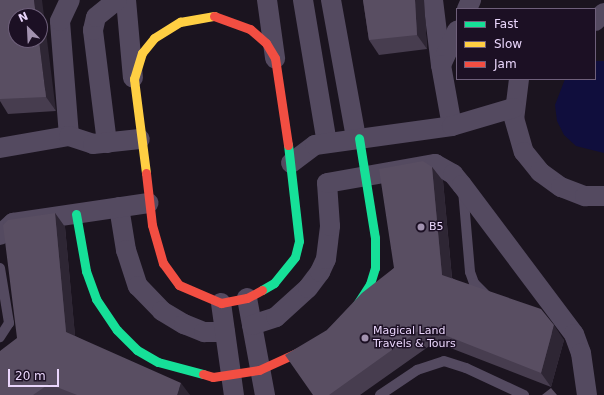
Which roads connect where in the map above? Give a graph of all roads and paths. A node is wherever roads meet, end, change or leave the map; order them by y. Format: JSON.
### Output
{"nodes":[{"id":1,"x":70,"y":0,"type":"edge"},
{"id":2,"x":117,"y":0,"type":"edge"},
{"id":3,"x":126,"y":0,"type":"edge"},
{"id":4,"x":267,"y":0,"type":"edge"},
{"id":5,"x":303,"y":0,"type":"edge"},
{"id":6,"x":331,"y":0,"type":"edge"},
{"id":7,"x":433,"y":0,"type":"edge"},
{"id":8,"x":604,"y":13,"type":"edge"},
{"id":9,"x":596,"y":20,"type":"edge"},
{"id":10,"x":456,"y":32,"type":"edge"},
{"id":11,"x":275,"y":58,"type":"junction"},
{"id":12,"x":441,"y":65,"type":"junction"},
{"id":13,"x":134,"y":79,"type":"junction"},
{"id":14,"x":519,"y":80,"type":"edge"},
{"id":15,"x":514,"y":118,"type":"junction"},
{"id":16,"x":452,"y":126,"type":"junction"},
{"id":17,"x":287,"y":131,"type":"junction"},
{"id":18,"x":69,"y":136,"type":"junction"},
{"id":19,"x":358,"y":138,"type":"junction"},
{"id":20,"x":140,"y":139,"type":"junction"},
{"id":21,"x":108,"y":143,"type":"junction"},
{"id":22,"x":321,"y":144,"type":"junction"},
{"id":23,"x":0,"y":148,"type":"edge"},
{"id":24,"x":291,"y":163,"type":"junction"},
{"id":25,"x":366,"y":174,"type":"junction"},
{"id":26,"x":462,"y":185,"type":"junction"},
{"id":27,"x":604,"y":196,"type":"edge"},
{"id":28,"x":150,"y":203,"type":"junction"},
{"id":29,"x":119,"y":207,"type":"junction"},
{"id":30,"x":76,"y":214,"type":"junction"},
{"id":31,"x":0,"y":235,"type":"edge"},
{"id":32,"x":0,"y":268,"type":"edge"},
{"id":33,"x":247,"y":298,"type":"junction"},
{"id":34,"x":498,"y":300,"type":"edge"},
{"id":35,"x":221,"y":302,"type":"junction"},
{"id":36,"x":542,"y":313,"type":"edge"},
{"id":37,"x":345,"y":320,"type":"edge"},
{"id":38,"x":563,"y":320,"type":"junction"},
{"id":39,"x":252,"y":325,"type":"junction"},
{"id":40,"x":225,"y":332,"type":"junction"},
{"id":41,"x":0,"y":337,"type":"edge"},
{"id":42,"x":324,"y":339,"type":"edge"},
{"id":43,"x":259,"y":370,"type":"junction"},
{"id":44,"x":231,"y":374,"type":"junction"},
{"id":45,"x":267,"y":394,"type":"edge"},
{"id":46,"x":234,"y":395,"type":"edge"},
{"id":47,"x":380,"y":395,"type":"edge"},
{"id":48,"x":524,"y":395,"type":"edge"},
{"id":49,"x":587,"y":395,"type":"edge"}],
"edges":[{"from":1,"to":18,"type":"street"},
{"from":2,"to":21,"type":"street"},
{"from":3,"to":13,"type":"street"},
{"from":4,"to":11,"type":"street"},
{"from":5,"to":22,"type":"street"},
{"from":6,"to":19,"type":"street"},
{"from":7,"to":12,"type":"street"},
{"from":8,"to":9,"type":"street"},
{"from":10,"to":12,"type":"street"},
{"from":11,"to":13,"type":"street"},
{"from":11,"to":17,"type":"street"},
{"from":12,"to":16,"type":"street"},
{"from":13,"to":20,"type":"street"},
{"from":14,"to":15,"type":"street"},
{"from":15,"to":16,"type":"street"},
{"from":15,"to":27,"type":"street"},
{"from":16,"to":19,"type":"street"},
{"from":17,"to":22,"type":"street"},
{"from":17,"to":24,"type":"street"},
{"from":18,"to":21,"type":"street"},
{"from":18,"to":23,"type":"street"},
{"from":19,"to":22,"type":"street"},
{"from":19,"to":25,"type":"street"},
{"from":20,"to":21,"type":"street"},
{"from":20,"to":28,"type":"street"},
{"from":22,"to":24,"type":"street"},
{"from":24,"to":33,"type":"street"},
{"from":25,"to":26,"type":"street"},
{"from":25,"to":37,"type":"street"},
{"from":25,"to":39,"type":"street"},
{"from":26,"to":34,"type":"lane"},
{"from":26,"to":38,"type":"street"},
{"from":28,"to":29,"type":"street"},
{"from":28,"to":35,"type":"street"},
{"from":29,"to":30,"type":"street"},
{"from":29,"to":40,"type":"street"},
{"from":30,"to":31,"type":"street"},
{"from":30,"to":44,"type":"street"},
{"from":32,"to":41,"type":"lane"},
{"from":33,"to":35,"type":"street"},
{"from":33,"to":39,"type":"street"},
{"from":35,"to":40,"type":"street"},
{"from":36,"to":38,"type":"lane"},
{"from":38,"to":49,"type":"street"},
{"from":39,"to":43,"type":"street"},
{"from":40,"to":44,"type":"street"},
{"from":42,"to":43,"type":"street"},
{"from":43,"to":44,"type":"street"},
{"from":43,"to":45,"type":"street"},
{"from":44,"to":46,"type":"street"},
{"from":47,"to":48,"type":"lane"}]}
